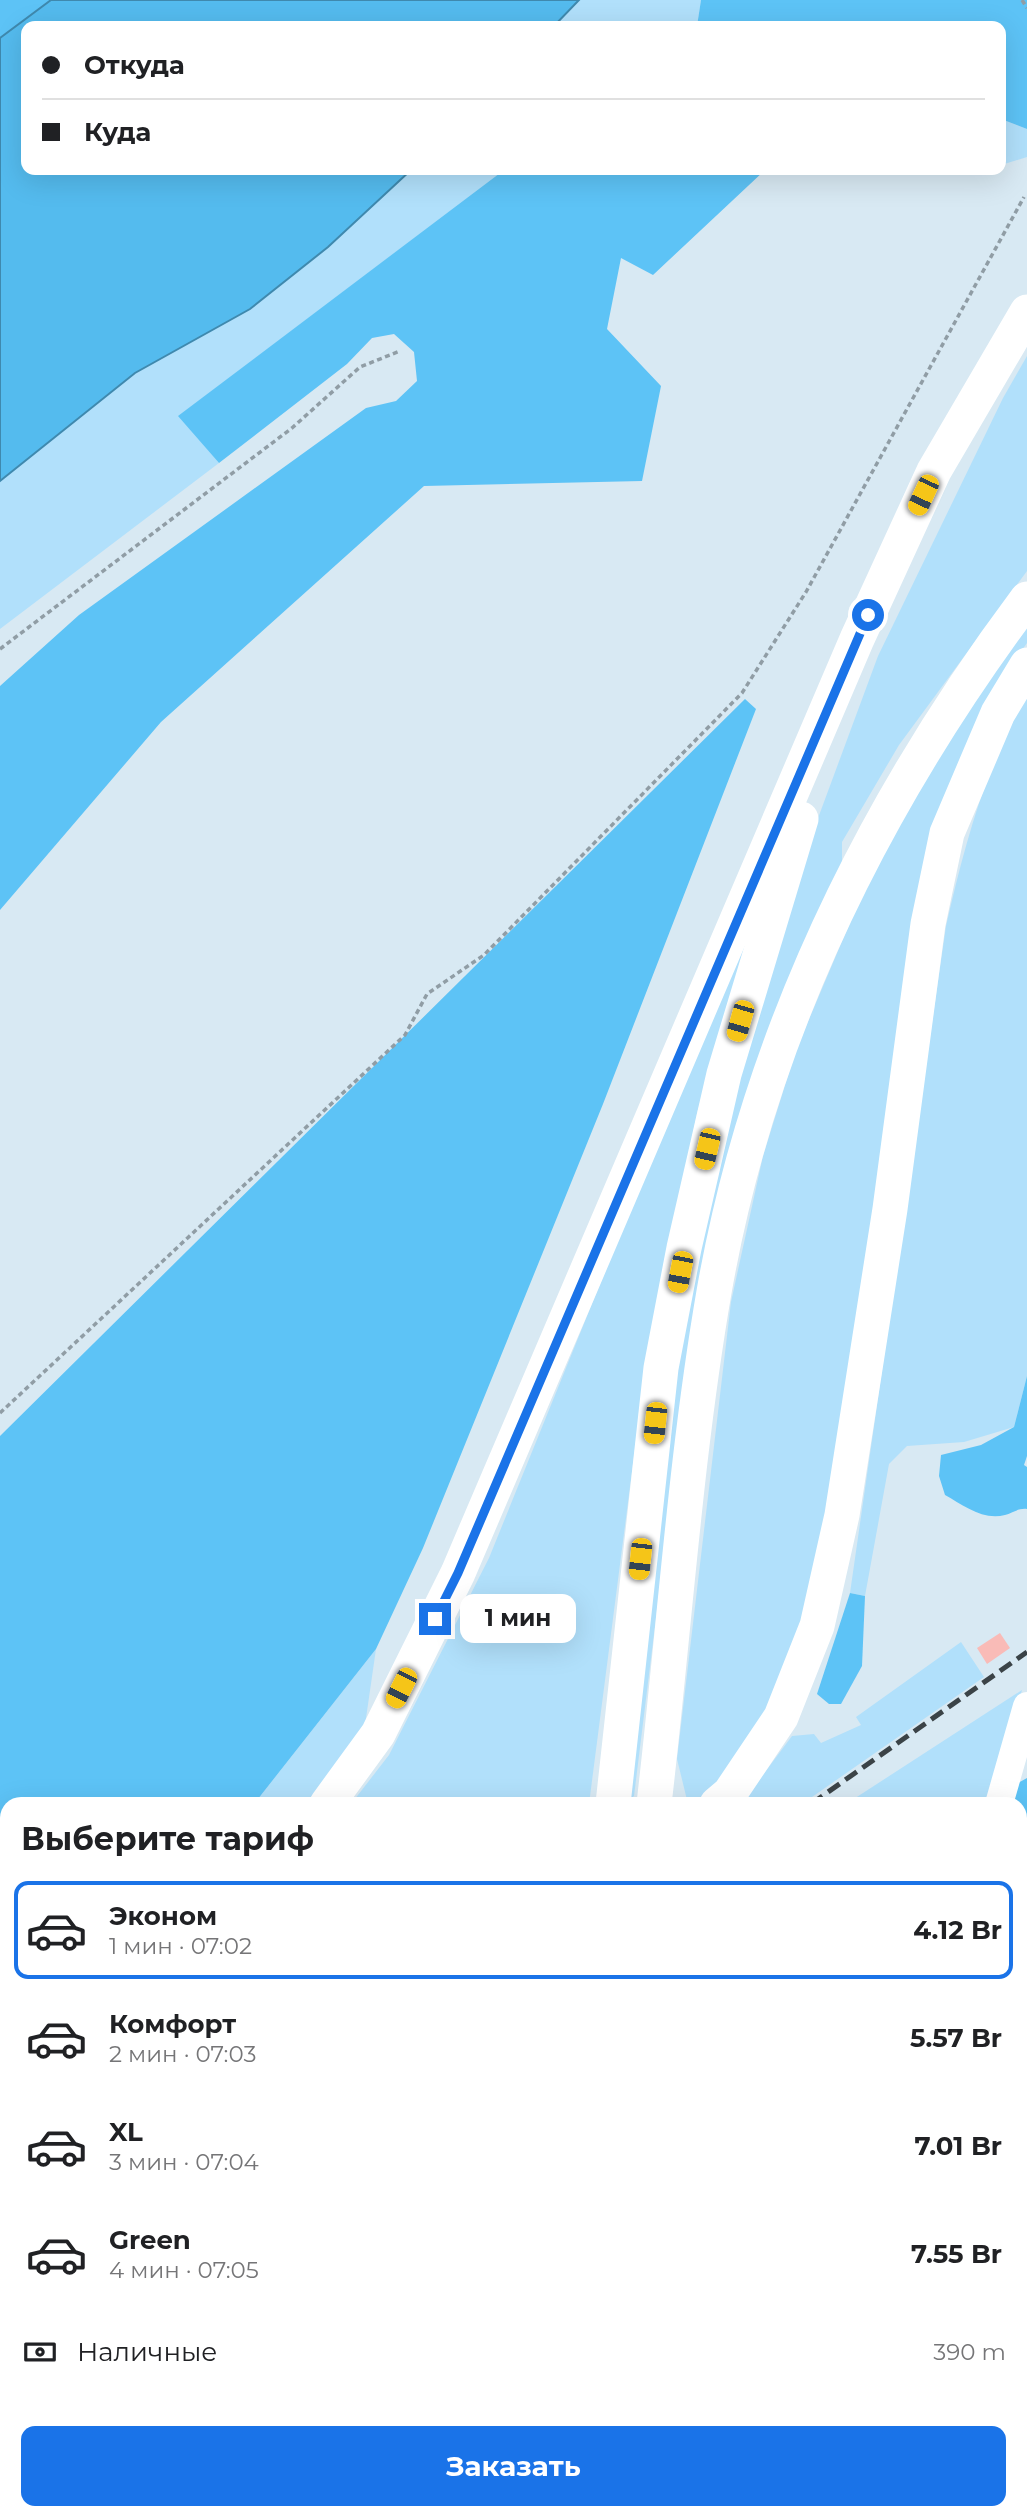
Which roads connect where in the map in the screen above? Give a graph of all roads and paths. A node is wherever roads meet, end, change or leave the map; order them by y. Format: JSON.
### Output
{"nodes":[{"id":1,"x":1022,"y":0,"type":"edge"},
{"id":2,"x":1027,"y":8,"type":"edge"},
{"id":3,"x":1024,"y":197,"type":"dead end"},
{"id":4,"x":1027,"y":312,"type":"edge"},
{"id":5,"x":400,"y":351,"type":"dead end"},
{"id":6,"x":1027,"y":598,"type":"edge"},
{"id":7,"x":857,"y":639,"type":"junction"},
{"id":8,"x":0,"y":649,"type":"edge"},
{"id":9,"x":1027,"y":665,"type":"edge"},
{"id":10,"x":0,"y":1413,"type":"edge"},
{"id":11,"x":1027,"y":1706,"type":"edge"},
{"id":12,"x":1021,"y":1751,"type":"edge"},
{"id":13,"x":655,"y":1796,"type":"edge"},
{"id":14,"x":332,"y":1797,"type":"edge"},
{"id":15,"x":614,"y":1797,"type":"edge"},
{"id":16,"x":725,"y":1797,"type":"edge"},
{"id":17,"x":1002,"y":1797,"type":"edge"}],
"edges":[{"from":1,"to":2,"type":"path"},
{"from":3,"to":10,"type":"path"},
{"from":4,"to":7,"type":"main road"},
{"from":5,"to":8,"type":"path"},
{"from":6,"to":13,"type":"main road"},
{"from":7,"to":14,"type":"main road"},
{"from":7,"to":15,"type":"main road"},
{"from":9,"to":16,"type":"main road"},
{"from":11,"to":12,"type":"street"},
{"from":12,"to":17,"type":"street"}]}
